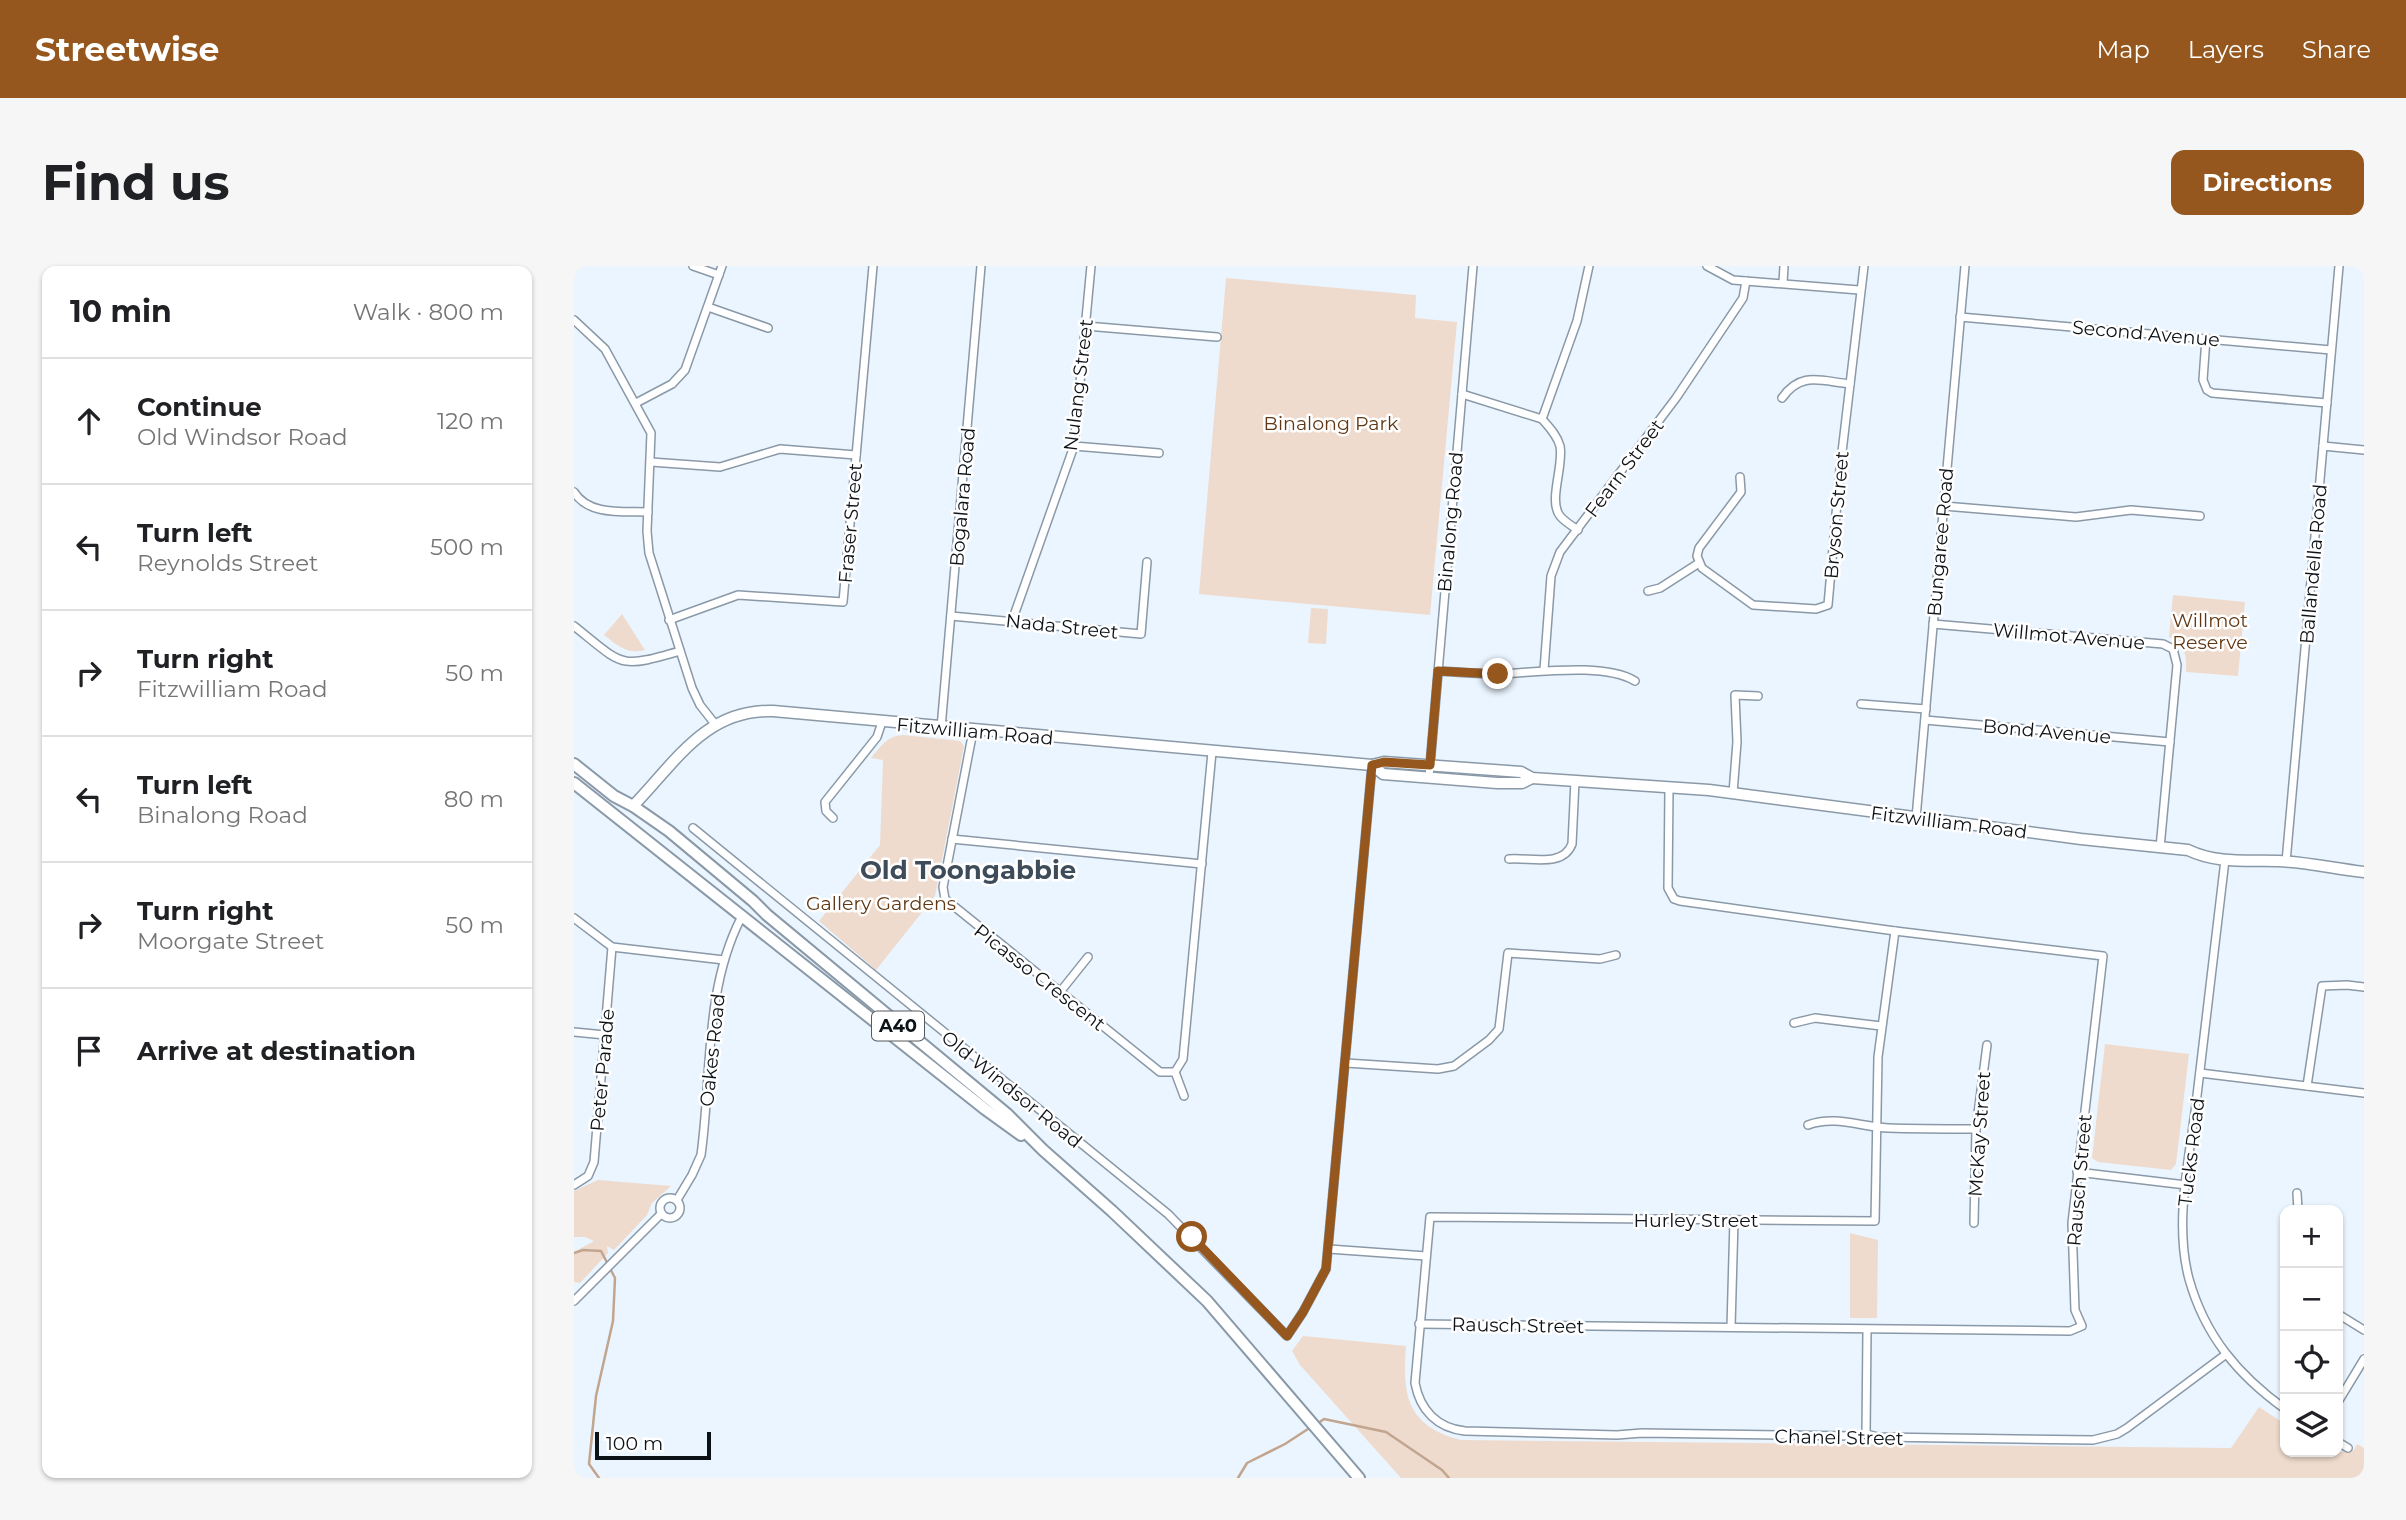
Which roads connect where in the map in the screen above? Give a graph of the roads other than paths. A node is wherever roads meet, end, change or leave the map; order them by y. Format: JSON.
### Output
{"nodes":[{"id":1,"x":693,"y":266,"type":"edge"},
{"id":2,"x":722,"y":266,"type":"edge"},
{"id":3,"x":873,"y":266,"type":"edge"},
{"id":4,"x":981,"y":266,"type":"edge"},
{"id":5,"x":1091,"y":266,"type":"edge"},
{"id":6,"x":1473,"y":266,"type":"edge"},
{"id":7,"x":1589,"y":266,"type":"edge"},
{"id":8,"x":1707,"y":266,"type":"edge"},
{"id":9,"x":1784,"y":266,"type":"edge"},
{"id":10,"x":1864,"y":266,"type":"edge"},
{"id":11,"x":1965,"y":266,"type":"edge"},
{"id":12,"x":2339,"y":266,"type":"edge"},
{"id":13,"x":719,"y":275,"type":"junction"},
{"id":14,"x":1746,"y":281,"type":"junction"},
{"id":15,"x":1783,"y":283,"type":"junction"},
{"id":16,"x":1859,"y":290,"type":"junction"},
{"id":17,"x":708,"y":307,"type":"junction"},
{"id":18,"x":1960,"y":317,"type":"junction"},
{"id":19,"x":574,"y":320,"type":"edge"},
{"id":20,"x":1086,"y":326,"type":"junction"},
{"id":21,"x":768,"y":328,"type":"dead end"},
{"id":22,"x":1217,"y":337,"type":"dead end"},
{"id":23,"x":2206,"y":338,"type":"junction"},
{"id":24,"x":2332,"y":350,"type":"junction"},
{"id":25,"x":1850,"y":384,"type":"junction"},
{"id":26,"x":1462,"y":394,"type":"junction"},
{"id":27,"x":1782,"y":398,"type":"dead end"},
{"id":28,"x":636,"y":403,"type":"junction"},
{"id":29,"x":2327,"y":403,"type":"junction"},
{"id":30,"x":1542,"y":419,"type":"junction"},
{"id":31,"x":1074,"y":446,"type":"junction"},
{"id":32,"x":2323,"y":446,"type":"junction"},
{"id":33,"x":2364,"y":450,"type":"edge"},
{"id":34,"x":1159,"y":453,"type":"dead end"},
{"id":35,"x":856,"y":455,"type":"junction"},
{"id":36,"x":651,"y":461,"type":"junction"},
{"id":37,"x":1740,"y":477,"type":"dead end"},
{"id":38,"x":574,"y":492,"type":"edge"},
{"id":39,"x":1944,"y":506,"type":"junction"},
{"id":40,"x":648,"y":512,"type":"junction"},
{"id":41,"x":2200,"y":516,"type":"dead end"},
{"id":42,"x":1578,"y":530,"type":"junction"},
{"id":43,"x":1147,"y":562,"type":"dead end"},
{"id":44,"x":1699,"y":563,"type":"junction"},
{"id":45,"x":1648,"y":591,"type":"dead end"},
{"id":46,"x":951,"y":616,"type":"junction"},
{"id":47,"x":669,"y":620,"type":"junction"},
{"id":48,"x":1012,"y":621,"type":"junction"},
{"id":49,"x":1933,"y":624,"type":"junction"},
{"id":50,"x":574,"y":626,"type":"edge"},
{"id":51,"x":680,"y":651,"type":"junction"},
{"id":52,"x":1544,"y":670,"type":"junction"},
{"id":53,"x":1438,"y":671,"type":"junction"},
{"id":54,"x":1635,"y":681,"type":"dead end"},
{"id":55,"x":1758,"y":696,"type":"dead end"},
{"id":56,"x":1861,"y":704,"type":"dead end"},
{"id":57,"x":1926,"y":709,"type":"junction"},
{"id":58,"x":1925,"y":720,"type":"junction"},
{"id":59,"x":882,"y":722,"type":"junction"},
{"id":60,"x":715,"y":724,"type":"junction"},
{"id":61,"x":941,"y":728,"type":"junction"},
{"id":62,"x":973,"y":731,"type":"junction"},
{"id":63,"x":2170,"y":742,"type":"junction"},
{"id":64,"x":1212,"y":752,"type":"junction"},
{"id":65,"x":574,"y":764,"type":"edge"},
{"id":66,"x":1372,"y":765,"type":"junction"},
{"id":67,"x":1430,"y":765,"type":"junction"},
{"id":68,"x":1429,"y":777,"type":"junction"},
{"id":69,"x":1532,"y":778,"type":"junction"},
{"id":70,"x":1575,"y":781,"type":"junction"},
{"id":71,"x":574,"y":783,"type":"edge"},
{"id":72,"x":1670,"y":789,"type":"junction"},
{"id":73,"x":1733,"y":793,"type":"junction"},
{"id":74,"x":633,"y":806,"type":"junction"},
{"id":75,"x":833,"y":818,"type":"dead end"},
{"id":76,"x":1916,"y":818,"type":"junction"},
{"id":77,"x":620,"y":820,"type":"junction"},
{"id":78,"x":693,"y":828,"type":"dead end"},
{"id":79,"x":952,"y":839,"type":"junction"},
{"id":80,"x":2160,"y":848,"type":"junction"},
{"id":81,"x":1510,"y":859,"type":"dead end"},
{"id":82,"x":2225,"y":860,"type":"junction"},
{"id":83,"x":2286,"y":862,"type":"junction"},
{"id":84,"x":1202,"y":864,"type":"junction"},
{"id":85,"x":2364,"y":872,"type":"edge"},
{"id":86,"x":753,"y":901,"type":"junction"},
{"id":87,"x":574,"y":918,"type":"edge"},
{"id":88,"x":741,"y":918,"type":"junction"},
{"id":89,"x":1895,"y":931,"type":"junction"},
{"id":90,"x":612,"y":947,"type":"junction"},
{"id":91,"x":1616,"y":955,"type":"dead end"},
{"id":92,"x":1088,"y":957,"type":"dead end"},
{"id":93,"x":724,"y":960,"type":"junction"},
{"id":94,"x":2364,"y":987,"type":"edge"},
{"id":95,"x":1060,"y":992,"type":"junction"},
{"id":96,"x":1794,"y":1023,"type":"dead end"},
{"id":97,"x":1881,"y":1026,"type":"junction"},
{"id":98,"x":574,"y":1032,"type":"edge"},
{"id":99,"x":605,"y":1035,"type":"junction"},
{"id":100,"x":1987,"y":1045,"type":"dead end"},
{"id":101,"x":1346,"y":1063,"type":"junction"},
{"id":102,"x":1175,"y":1072,"type":"junction"},
{"id":103,"x":2200,"y":1073,"type":"junction"},
{"id":104,"x":2306,"y":1086,"type":"junction"},
{"id":105,"x":2364,"y":1093,"type":"edge"},
{"id":106,"x":1184,"y":1096,"type":"dead end"},
{"id":107,"x":1808,"y":1125,"type":"dead end"},
{"id":108,"x":1875,"y":1126,"type":"junction"},
{"id":109,"x":1976,"y":1129,"type":"junction"},
{"id":110,"x":1043,"y":1150,"type":"junction"},
{"id":111,"x":2077,"y":1172,"type":"junction"},
{"id":112,"x":574,"y":1185,"type":"edge"},
{"id":113,"x":2186,"y":1185,"type":"junction"},
{"id":114,"x":2297,"y":1193,"type":"dead end"},
{"id":115,"x":677,"y":1200,"type":"junction"},
{"id":116,"x":2298,"y":1205,"type":"edge"},
{"id":117,"x":662,"y":1214,"type":"junction"},
{"id":118,"x":1734,"y":1220,"type":"junction"},
{"id":119,"x":1974,"y":1223,"type":"dead end"},
{"id":120,"x":1329,"y":1249,"type":"junction"},
{"id":121,"x":1426,"y":1256,"type":"junction"},
{"id":122,"x":574,"y":1301,"type":"edge"},
{"id":123,"x":2343,"y":1317,"type":"edge"},
{"id":124,"x":1419,"y":1324,"type":"junction"},
{"id":125,"x":1731,"y":1327,"type":"junction"},
{"id":126,"x":2364,"y":1330,"type":"edge"},
{"id":127,"x":1867,"y":1331,"type":"junction"},
{"id":128,"x":2225,"y":1355,"type":"junction"},
{"id":129,"x":2364,"y":1359,"type":"edge"},
{"id":130,"x":2354,"y":1374,"type":"junction"},
{"id":131,"x":2364,"y":1380,"type":"edge"},
{"id":132,"x":2343,"y":1394,"type":"edge"},
{"id":133,"x":2280,"y":1406,"type":"edge"},
{"id":134,"x":1430,"y":1416,"type":"joint"},
{"id":135,"x":1866,"y":1434,"type":"junction"},
{"id":136,"x":2343,"y":1445,"type":"edge"},
{"id":137,"x":2348,"y":1448,"type":"dead end"},
{"id":138,"x":1357,"y":1476,"type":"edge"}],
"edges":[{"from":1,"to":13,"type":"street"},
{"from":2,"to":13,"type":"street"},
{"from":3,"to":35,"type":"street","name":"Fraser Street"},
{"from":4,"to":46,"type":"street","name":"Bogalara Road"},
{"from":5,"to":20,"type":"street","name":"Nulang Street"},
{"from":6,"to":26,"type":"street","name":"Binalong Road"},
{"from":7,"to":30,"type":"street"},
{"from":8,"to":14,"type":"street"},
{"from":9,"to":15,"type":"street"},
{"from":10,"to":16,"type":"street","name":"Bryson Street"},
{"from":11,"to":18,"type":"street","name":"Bungaree Road"},
{"from":12,"to":24,"type":"street","name":"Ballandella Road"},
{"from":13,"to":17,"type":"street"},
{"from":14,"to":15,"type":"street"},
{"from":14,"to":42,"type":"street","name":"Fearn Street"},
{"from":15,"to":16,"type":"street"},
{"from":16,"to":25,"type":"street","name":"Bryson Street"},
{"from":17,"to":21,"type":"street"},
{"from":17,"to":28,"type":"street"},
{"from":18,"to":23,"type":"street","name":"Second Avenue"},
{"from":18,"to":39,"type":"street","name":"Bungaree Road"},
{"from":19,"to":28,"type":"street"},
{"from":20,"to":22,"type":"street"},
{"from":20,"to":31,"type":"street","name":"Nulang Street"},
{"from":23,"to":24,"type":"street","name":"Second Avenue"},
{"from":23,"to":29,"type":"street"},
{"from":24,"to":29,"type":"street","name":"Ballandella Road"},
{"from":25,"to":27,"type":"street"},
{"from":25,"to":44,"type":"street","name":"Bryson Street"},
{"from":26,"to":30,"type":"street"},
{"from":26,"to":53,"type":"street","name":"Binalong Road"},
{"from":28,"to":36,"type":"street"},
{"from":29,"to":32,"type":"street","name":"Ballandella Road"},
{"from":30,"to":42,"type":"street"},
{"from":31,"to":34,"type":"street"},
{"from":31,"to":48,"type":"street","name":"Nulang Street"},
{"from":32,"to":33,"type":"street"},
{"from":32,"to":83,"type":"street","name":"Ballandella Road"},
{"from":35,"to":36,"type":"street"},
{"from":35,"to":47,"type":"street","name":"Fraser Street"},
{"from":36,"to":40,"type":"street"},
{"from":37,"to":44,"type":"street"},
{"from":38,"to":40,"type":"street"},
{"from":39,"to":41,"type":"street"},
{"from":39,"to":49,"type":"street","name":"Bungaree Road"},
{"from":40,"to":47,"type":"street"},
{"from":42,"to":52,"type":"street","name":"Fearn Street"},
{"from":43,"to":48,"type":"street","name":"Nada Street"},
{"from":44,"to":45,"type":"street"},
{"from":46,"to":48,"type":"street","name":"Nada Street"},
{"from":46,"to":61,"type":"street","name":"Bogalara Road"},
{"from":47,"to":51,"type":"street"},
{"from":49,"to":57,"type":"street","name":"Bungaree Road"},
{"from":49,"to":63,"type":"street","name":"Willmot Avenue"},
{"from":50,"to":51,"type":"street"},
{"from":51,"to":60,"type":"street"},
{"from":52,"to":53,"type":"street"},
{"from":52,"to":54,"type":"street"},
{"from":53,"to":67,"type":"street","name":"Binalong Road"},
{"from":55,"to":73,"type":"street"},
{"from":56,"to":57,"type":"street"},
{"from":57,"to":58,"type":"street","name":"Bungaree Road"},
{"from":58,"to":63,"type":"street","name":"Bond Avenue"},
{"from":58,"to":76,"type":"street","name":"Bungaree Road"},
{"from":59,"to":60,"type":"main road","name":"Fitzwilliam Road"},
{"from":59,"to":61,"type":"main road","name":"Fitzwilliam Road"},
{"from":59,"to":75,"type":"street"},
{"from":60,"to":74,"type":"main road","name":"Fitzwilliam Road"},
{"from":61,"to":62,"type":"main road","name":"Fitzwilliam Road"},
{"from":62,"to":64,"type":"main road","name":"Fitzwilliam Road"},
{"from":62,"to":79,"type":"street","name":"Picasso Crescent"},
{"from":63,"to":80,"type":"street","name":"Willmot Avenue"},
{"from":64,"to":66,"type":"main road","name":"Fitzwilliam Road"},
{"from":64,"to":84,"type":"street"},
{"from":65,"to":74,"type":"highway","name":"Old Windsor Road","number":"A40"},
{"from":66,"to":67,"type":"main road","name":"Fitzwilliam Road"},
{"from":66,"to":68,"type":"main road","name":"Fitzwilliam Road"},
{"from":66,"to":101,"type":"street"},
{"from":67,"to":68,"type":"street","name":"Binalong Road"},
{"from":67,"to":69,"type":"main road","name":"Fitzwilliam Road"},
{"from":68,"to":69,"type":"main road","name":"Fitzwilliam Road"},
{"from":69,"to":70,"type":"main road","name":"Fitzwilliam Road"},
{"from":70,"to":72,"type":"main road","name":"Fitzwilliam Road"},
{"from":70,"to":81,"type":"street"},
{"from":71,"to":77,"type":"highway","name":"Old Windsor Road","number":"A40"},
{"from":72,"to":73,"type":"main road","name":"Fitzwilliam Road"},
{"from":72,"to":89,"type":"street","name":"Rausch Street"},
{"from":73,"to":76,"type":"main road","name":"Fitzwilliam Road"},
{"from":74,"to":77,"type":"highway","name":"Fitzwilliam Road"},
{"from":74,"to":86,"type":"highway","name":"Old Windsor Road","number":"A40"},
{"from":76,"to":80,"type":"main road","name":"Fitzwilliam Road"},
{"from":77,"to":88,"type":"highway","name":"Old Windsor Road","number":"A40"},
{"from":78,"to":120,"type":"street","name":"Old Windsor Road"},
{"from":79,"to":84,"type":"street"},
{"from":79,"to":95,"type":"street","name":"Picasso Crescent"},
{"from":80,"to":82,"type":"main road","name":"Fitzwilliam Road"},
{"from":82,"to":83,"type":"main road","name":"Fitzwilliam Road"},
{"from":82,"to":103,"type":"street","name":"Tucks Road"},
{"from":83,"to":85,"type":"main road","name":"Fitzwilliam Road"},
{"from":84,"to":102,"type":"street"},
{"from":86,"to":88,"type":"highway","name":"Oakes Road"},
{"from":86,"to":110,"type":"highway","name":"Old Windsor Road","number":"A40"},
{"from":87,"to":90,"type":"street"},
{"from":88,"to":93,"type":"street","name":"Oakes Road"},
{"from":88,"to":110,"type":"highway","name":"Old Windsor Road","number":"A40"},
{"from":89,"to":97,"type":"street","name":"Hurley Street"},
{"from":89,"to":111,"type":"street","name":"Rausch Street"},
{"from":90,"to":93,"type":"street"},
{"from":90,"to":99,"type":"street","name":"Peter Parade"},
{"from":91,"to":101,"type":"street"},
{"from":92,"to":95,"type":"street"},
{"from":93,"to":115,"type":"street","name":"Oakes Road"},
{"from":94,"to":104,"type":"street"},
{"from":95,"to":102,"type":"street","name":"Picasso Crescent"},
{"from":96,"to":97,"type":"street"},
{"from":97,"to":108,"type":"street","name":"Hurley Street"},
{"from":98,"to":99,"type":"street"},
{"from":99,"to":112,"type":"street","name":"Peter Parade"},
{"from":100,"to":109,"type":"street","name":"McKay Street"},
{"from":101,"to":120,"type":"street"},
{"from":102,"to":106,"type":"street"},
{"from":103,"to":104,"type":"street"},
{"from":103,"to":113,"type":"street","name":"Tucks Road"},
{"from":104,"to":105,"type":"street"},
{"from":107,"to":108,"type":"street"},
{"from":108,"to":109,"type":"street"},
{"from":108,"to":118,"type":"street","name":"Hurley Street"},
{"from":109,"to":119,"type":"street","name":"McKay Street"},
{"from":110,"to":138,"type":"highway","name":"Old Windsor Road","number":"A40"},
{"from":111,"to":113,"type":"street"},
{"from":111,"to":127,"type":"street","name":"Rausch Street"},
{"from":113,"to":128,"type":"street","name":"Tucks Road"},
{"from":114,"to":116,"type":"street"},
{"from":115,"to":117,"type":"street"},
{"from":115,"to":117,"type":"street"},
{"from":117,"to":122,"type":"street"},
{"from":118,"to":121,"type":"street","name":"Hurley Street"},
{"from":118,"to":125,"type":"street"},
{"from":120,"to":121,"type":"street"},
{"from":121,"to":124,"type":"street","name":"Hurley Street"},
{"from":123,"to":126,"type":"street"},
{"from":124,"to":125,"type":"street","name":"Rausch Street"},
{"from":124,"to":134,"type":"street","name":"Hurley Street"},
{"from":125,"to":127,"type":"street","name":"Rausch Street"},
{"from":127,"to":135,"type":"street"},
{"from":128,"to":133,"type":"street","name":"Tucks Road"},
{"from":128,"to":135,"type":"street","name":"Chanel Street"},
{"from":129,"to":130,"type":"street"},
{"from":130,"to":131,"type":"street"},
{"from":130,"to":132,"type":"street"},
{"from":134,"to":135,"type":"street","name":"Chanel Street"},
{"from":136,"to":137,"type":"street"}]}
